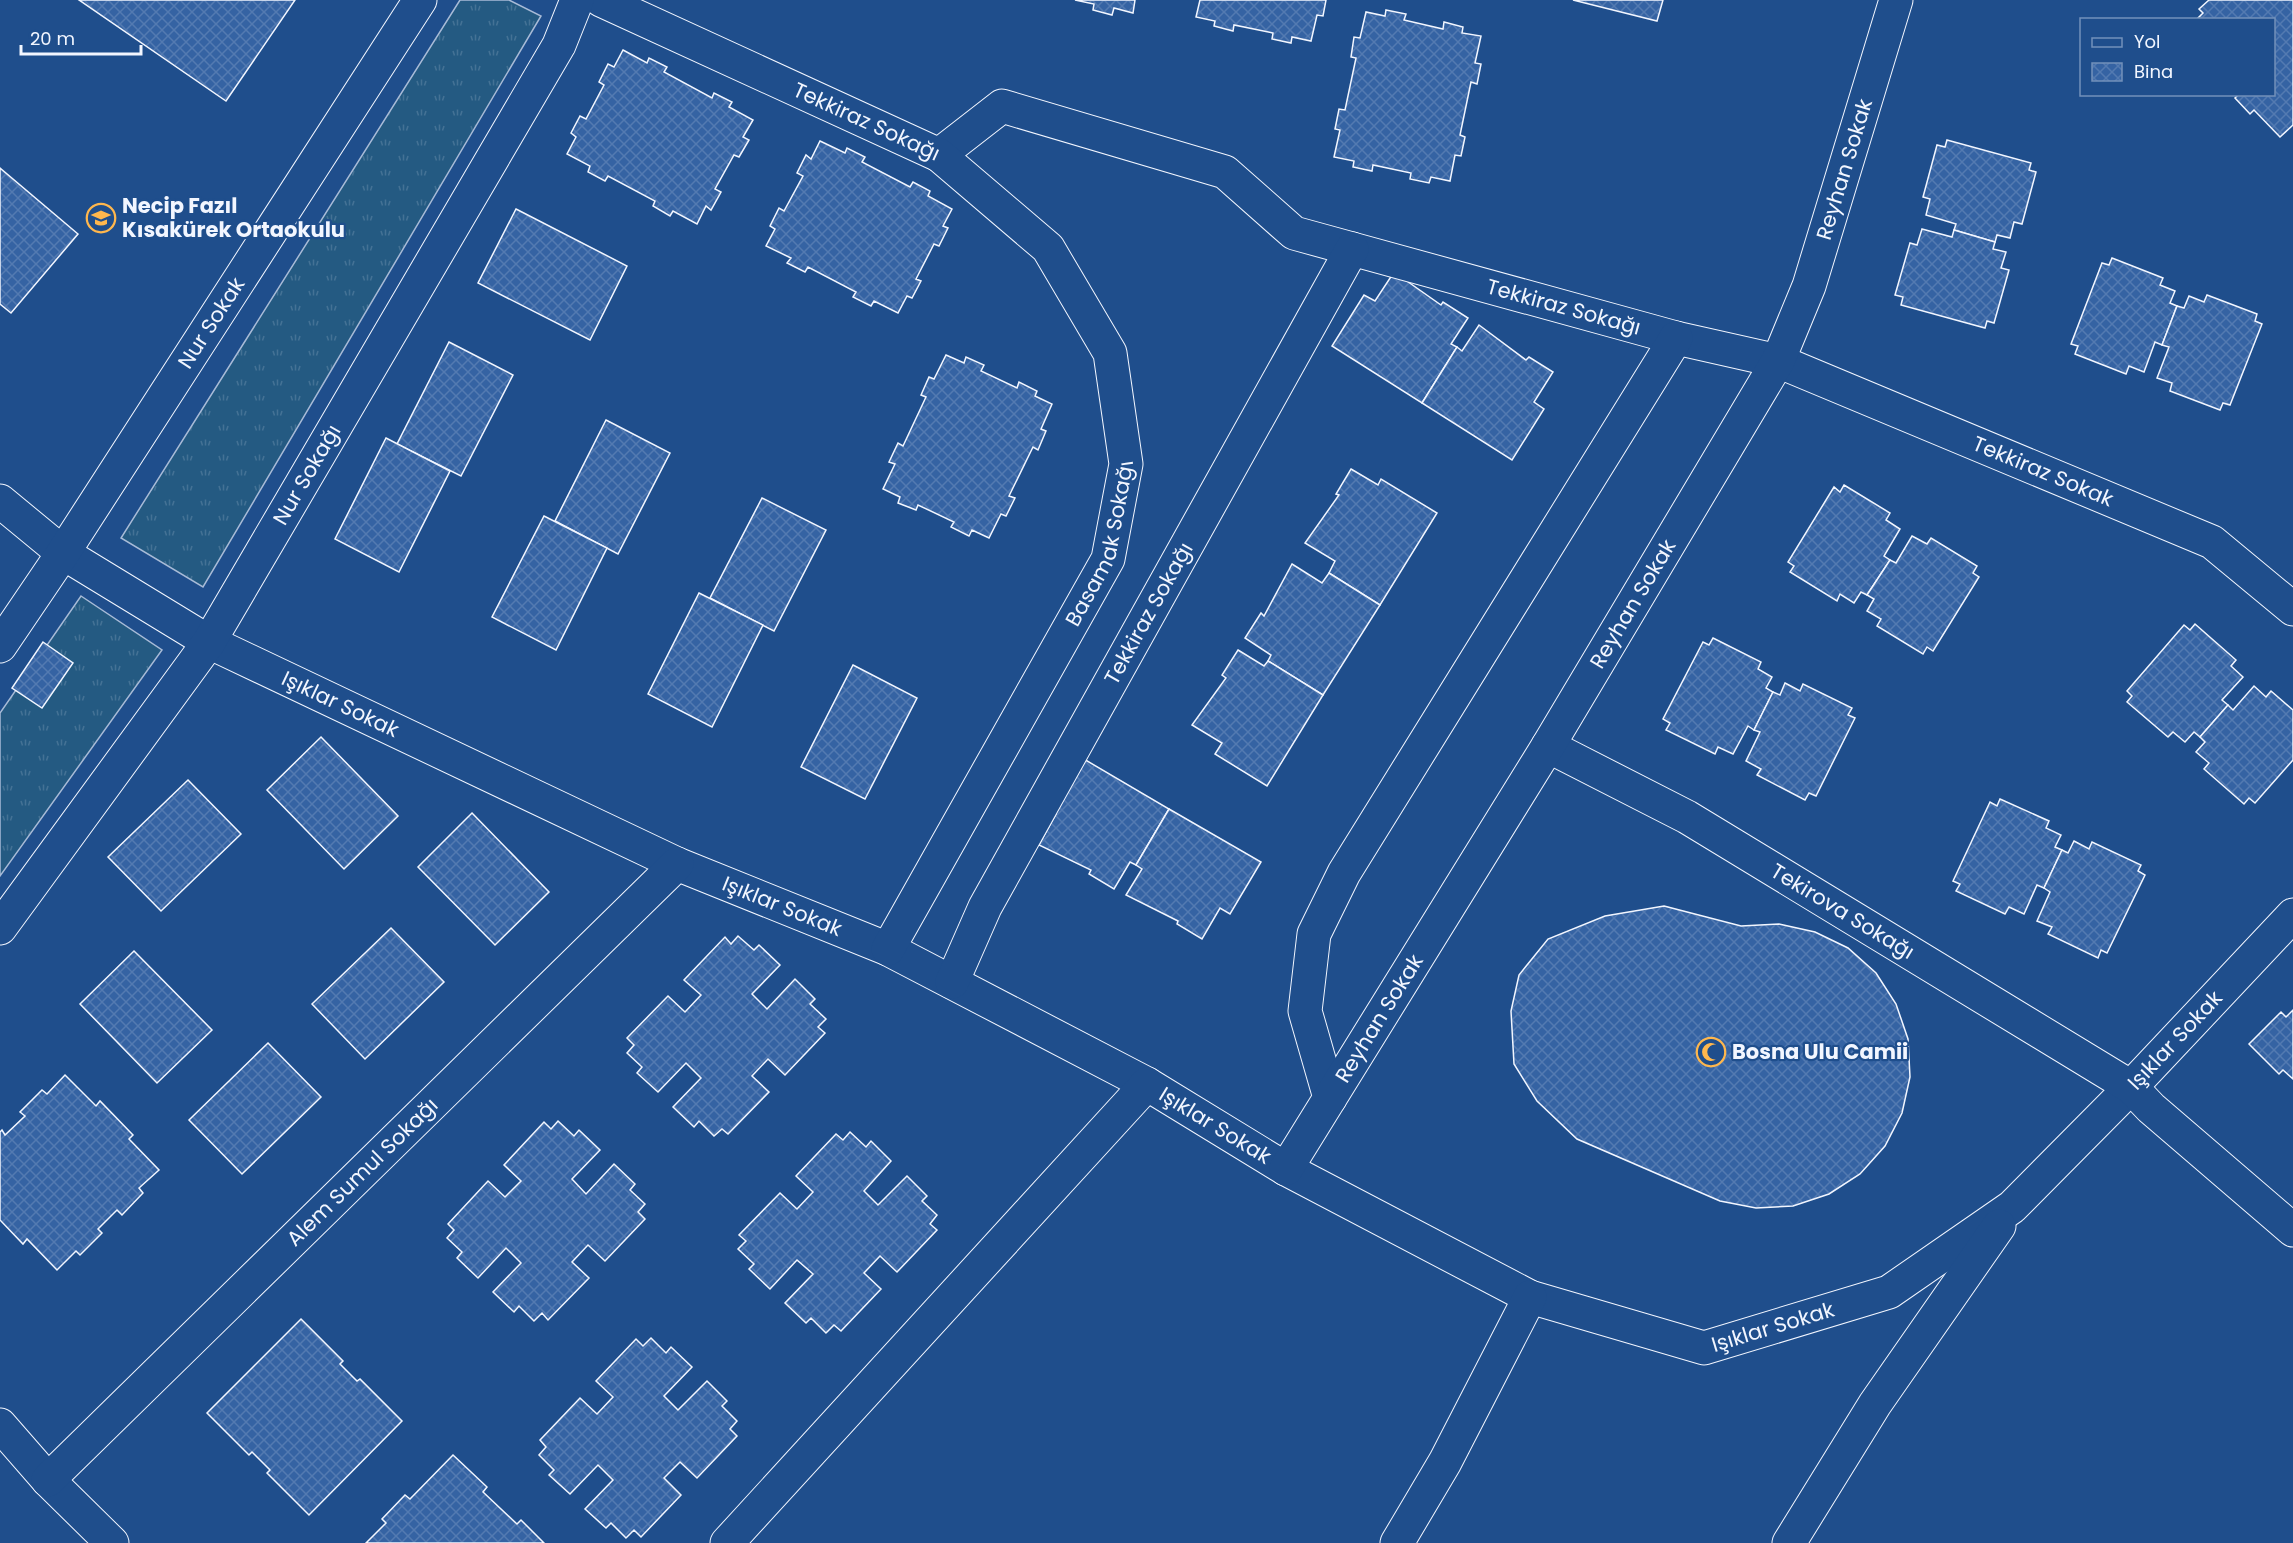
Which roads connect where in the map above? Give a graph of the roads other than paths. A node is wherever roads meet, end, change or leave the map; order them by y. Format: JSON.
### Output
{"nodes":[{"id":1,"x":420,"y":0,"type":"edge"},
{"id":2,"x":577,"y":0,"type":"edge"},
{"id":3,"x":601,"y":0,"type":"edge"},
{"id":4,"x":1896,"y":0,"type":"edge"},
{"id":5,"x":939,"y":155,"type":"junction"},
{"id":6,"x":1352,"y":249,"type":"junction"},
{"id":7,"x":1676,"y":338,"type":"junction"},
{"id":8,"x":1778,"y":361,"type":"junction"},
{"id":9,"x":0,"y":501,"type":"edge"},
{"id":10,"x":63,"y":553,"type":"junction"},
{"id":11,"x":2293,"y":609,"type":"edge"},
{"id":12,"x":210,"y":642,"type":"junction"},
{"id":13,"x":0,"y":646,"type":"edge"},
{"id":14,"x":1548,"y":746,"type":"junction"},
{"id":15,"x":677,"y":864,"type":"junction"},
{"id":16,"x":2293,"y":915,"type":"edge"},
{"id":17,"x":0,"y":928,"type":"edge"},
{"id":18,"x":888,"y":949,"type":"junction"},
{"id":19,"x":952,"y":982,"type":"junction"},
{"id":20,"x":1147,"y":1084,"type":"junction"},
{"id":21,"x":2131,"y":1088,"type":"junction"},
{"id":22,"x":1330,"y":1098,"type":"junction"},
{"id":23,"x":1286,"y":1169,"type":"junction"},
{"id":24,"x":2012,"y":1207,"type":"junction"},
{"id":25,"x":2293,"y":1230,"type":"edge"},
{"id":26,"x":1530,"y":1297,"type":"junction"},
{"id":27,"x":0,"y":1425,"type":"edge"},
{"id":28,"x":48,"y":1480,"type":"junction"},
{"id":29,"x":112,"y":1543,"type":"edge"},
{"id":30,"x":727,"y":1543,"type":"edge"},
{"id":31,"x":1397,"y":1543,"type":"edge"},
{"id":32,"x":1789,"y":1543,"type":"edge"}],
"edges":[{"from":1,"to":10,"type":"street","name":"Nur Sokak"},
{"from":2,"to":12,"type":"street","name":"Nur Sokağı"},
{"from":3,"to":5,"type":"street","name":"Tekkiraz Sokağı"},
{"from":4,"to":8,"type":"street","name":"Reyhan Sokak"},
{"from":5,"to":6,"type":"street","name":"Tekkiraz Sokağı"},
{"from":5,"to":18,"type":"street","name":"Basamak Sokağı"},
{"from":6,"to":7,"type":"street","name":"Tekkiraz Sokağı"},
{"from":6,"to":19,"type":"street","name":"Tekkiraz Sokağı"},
{"from":7,"to":8,"type":"street","name":"Tekkiraz Sokağı"},
{"from":7,"to":22,"type":"street"},
{"from":8,"to":11,"type":"street","name":"Tekkiraz Sokak"},
{"from":8,"to":14,"type":"street","name":"Reyhan Sokak"},
{"from":9,"to":10,"type":"street","name":"Işıklar Sokak"},
{"from":10,"to":12,"type":"street","name":"Işıklar Sokak"},
{"from":10,"to":13,"type":"street","name":"Nur Sokak"},
{"from":12,"to":15,"type":"street","name":"Işıklar Sokak"},
{"from":12,"to":17,"type":"street","name":"Nur Sokağı"},
{"from":14,"to":21,"type":"street","name":"Tekirova Sokağı"},
{"from":14,"to":22,"type":"street","name":"Reyhan Sokak"},
{"from":15,"to":18,"type":"street","name":"Işıklar Sokak"},
{"from":15,"to":28,"type":"street","name":"Alem Sumul Sokağı"},
{"from":16,"to":21,"type":"street","name":"Işıklar Sokak"},
{"from":18,"to":19,"type":"street","name":"Işıklar Sokak"},
{"from":19,"to":20,"type":"street","name":"Işıklar Sokak"},
{"from":20,"to":23,"type":"street","name":"Işıklar Sokak"},
{"from":20,"to":30,"type":"street"},
{"from":21,"to":24,"type":"street","name":"Işıklar Sokak"},
{"from":21,"to":25,"type":"street","name":"Tekirova Sokağı"},
{"from":22,"to":23,"type":"street","name":"Reyhan Sokak"},
{"from":23,"to":26,"type":"street","name":"Işıklar Sokak"},
{"from":24,"to":26,"type":"street","name":"Işıklar Sokak"},
{"from":24,"to":32,"type":"street"},
{"from":26,"to":31,"type":"street"},
{"from":27,"to":28,"type":"street"},
{"from":28,"to":29,"type":"street"}]}
